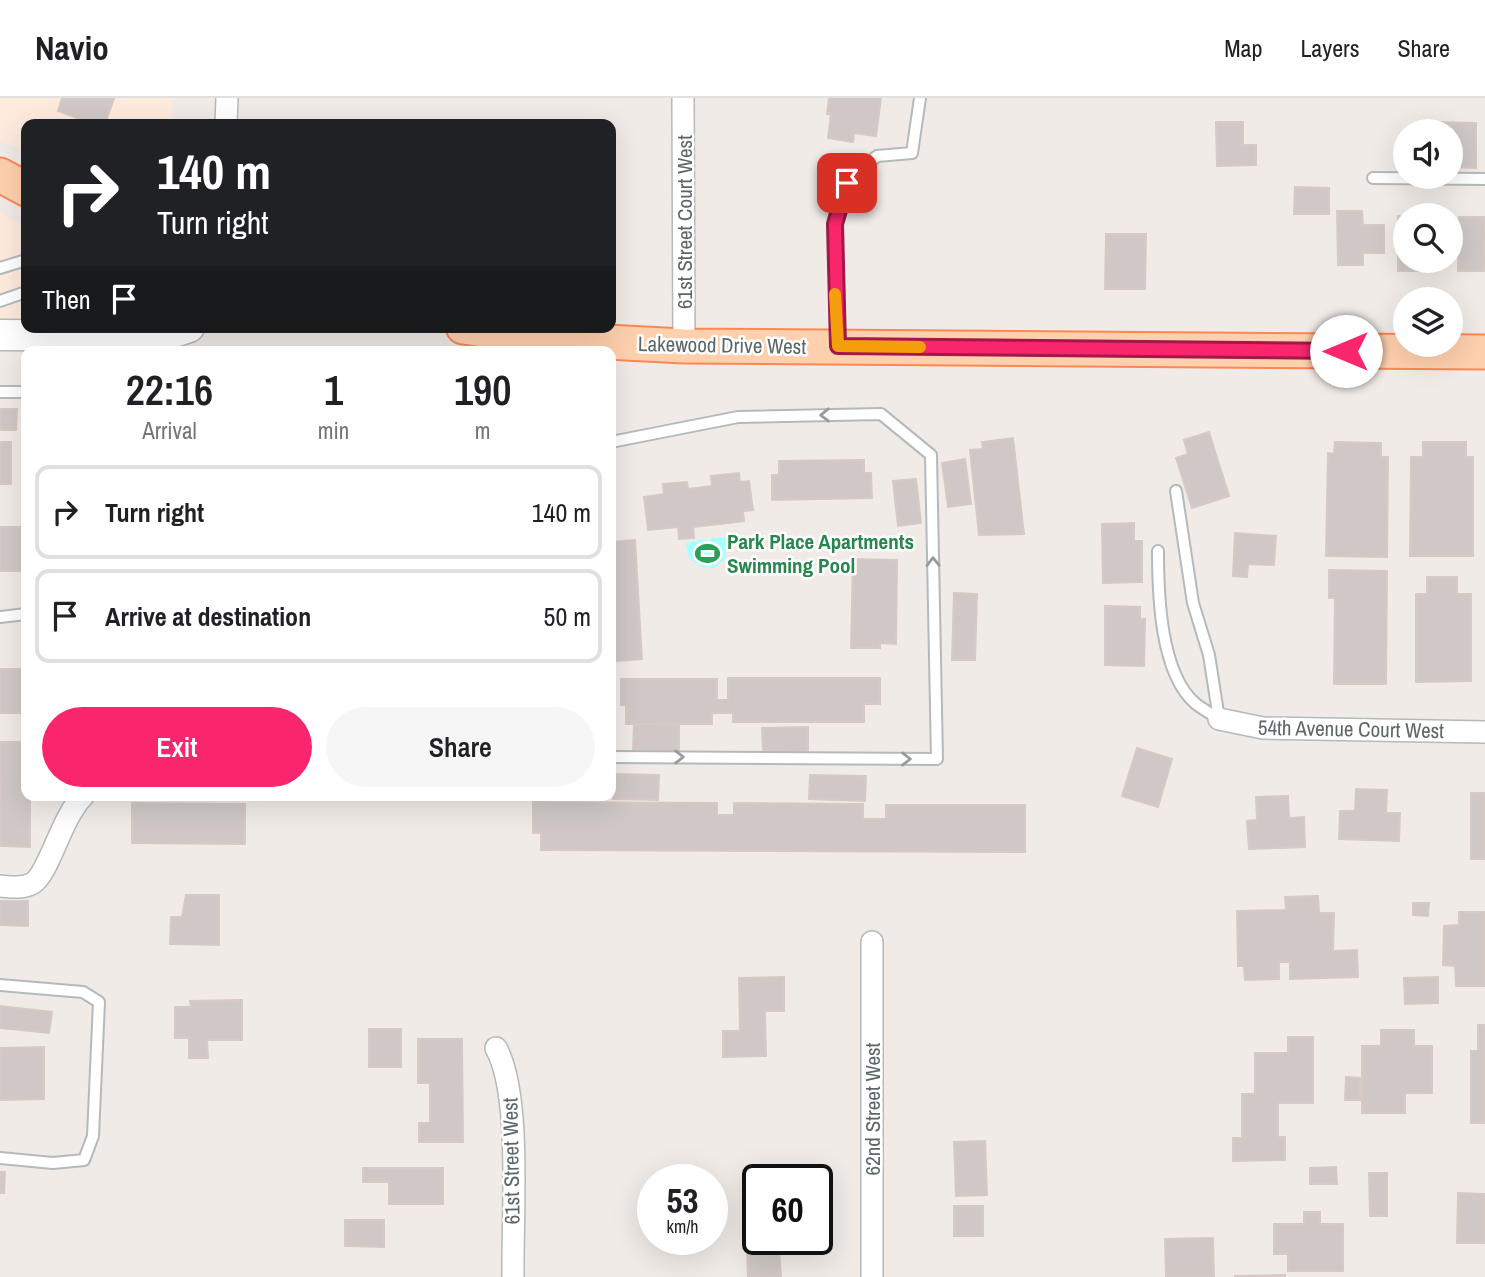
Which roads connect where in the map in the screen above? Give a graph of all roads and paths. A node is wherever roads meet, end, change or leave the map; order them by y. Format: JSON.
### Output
{"nodes":[{"id":1,"x":227,"y":98,"type":"edge"},
{"id":2,"x":683,"y":98,"type":"edge"},
{"id":3,"x":920,"y":98,"type":"edge"},
{"id":4,"x":226,"y":119,"type":"edge"},
{"id":5,"x":0,"y":175,"type":"edge"},
{"id":6,"x":1373,"y":178,"type":"dead end"},
{"id":7,"x":1485,"y":179,"type":"edge"},
{"id":8,"x":21,"y":186,"type":"edge"},
{"id":9,"x":21,"y":262,"type":"edge"},
{"id":10,"x":0,"y":268,"type":"edge"},
{"id":11,"x":21,"y":294,"type":"edge"},
{"id":12,"x":0,"y":301,"type":"edge"},
{"id":13,"x":176,"y":333,"type":"edge"},
{"id":14,"x":491,"y":333,"type":"edge"},
{"id":15,"x":0,"y":335,"type":"edge"},
{"id":16,"x":115,"y":336,"type":"edge"},
{"id":17,"x":548,"y":345,"type":"edge"},
{"id":18,"x":684,"y":346,"type":"junction"},
{"id":19,"x":838,"y":346,"type":"junction"},
{"id":20,"x":1485,"y":352,"type":"edge"},
{"id":21,"x":0,"y":392,"type":"edge"},
{"id":22,"x":21,"y":392,"type":"edge"},
{"id":23,"x":616,"y":441,"type":"edge"},
{"id":24,"x":1176,"y":491,"type":"dead end"},
{"id":25,"x":1158,"y":551,"type":"dead end"},
{"id":26,"x":21,"y":615,"type":"edge"},
{"id":27,"x":0,"y":617,"type":"edge"},
{"id":28,"x":1219,"y":719,"type":"junction"},
{"id":29,"x":1485,"y":732,"type":"edge"},
{"id":30,"x":616,"y":757,"type":"edge"},
{"id":31,"x":79,"y":801,"type":"edge"},
{"id":32,"x":0,"y":886,"type":"edge"},
{"id":33,"x":872,"y":942,"type":"dead end"},
{"id":34,"x":0,"y":985,"type":"edge"},
{"id":35,"x":496,"y":1048,"type":"dead end"},
{"id":36,"x":0,"y":1158,"type":"edge"},
{"id":37,"x":513,"y":1277,"type":"edge"},
{"id":38,"x":872,"y":1277,"type":"edge"}],
"edges":[{"from":1,"to":4,"type":"street"},
{"from":2,"to":18,"type":"street","name":"61st Street Court West"},
{"from":3,"to":19,"type":"lane"},
{"from":5,"to":8,"type":"main road"},
{"from":6,"to":7,"type":"lane"},
{"from":9,"to":10,"type":"lane"},
{"from":11,"to":12,"type":"lane"},
{"from":13,"to":16,"type":"street"},
{"from":14,"to":17,"type":"main road","name":"Lakewood Drive West"},
{"from":15,"to":16,"type":"street"},
{"from":17,"to":18,"type":"main road","name":"Lakewood Drive West"},
{"from":18,"to":19,"type":"main road","name":"Lakewood Drive West"},
{"from":19,"to":20,"type":"main road","name":"Lakewood Drive West"},
{"from":21,"to":22,"type":"lane"},
{"from":30,"to":23,"type":"lane","one_way":true},
{"from":24,"to":28,"type":"lane"},
{"from":25,"to":28,"type":"lane"},
{"from":26,"to":27,"type":"lane"},
{"from":28,"to":29,"type":"street","name":"54th Avenue Court West"},
{"from":31,"to":32,"type":"street"},
{"from":33,"to":38,"type":"street","name":"62nd Street West"},
{"from":34,"to":36,"type":"lane"},
{"from":35,"to":37,"type":"street","name":"61st Street West"}]}
